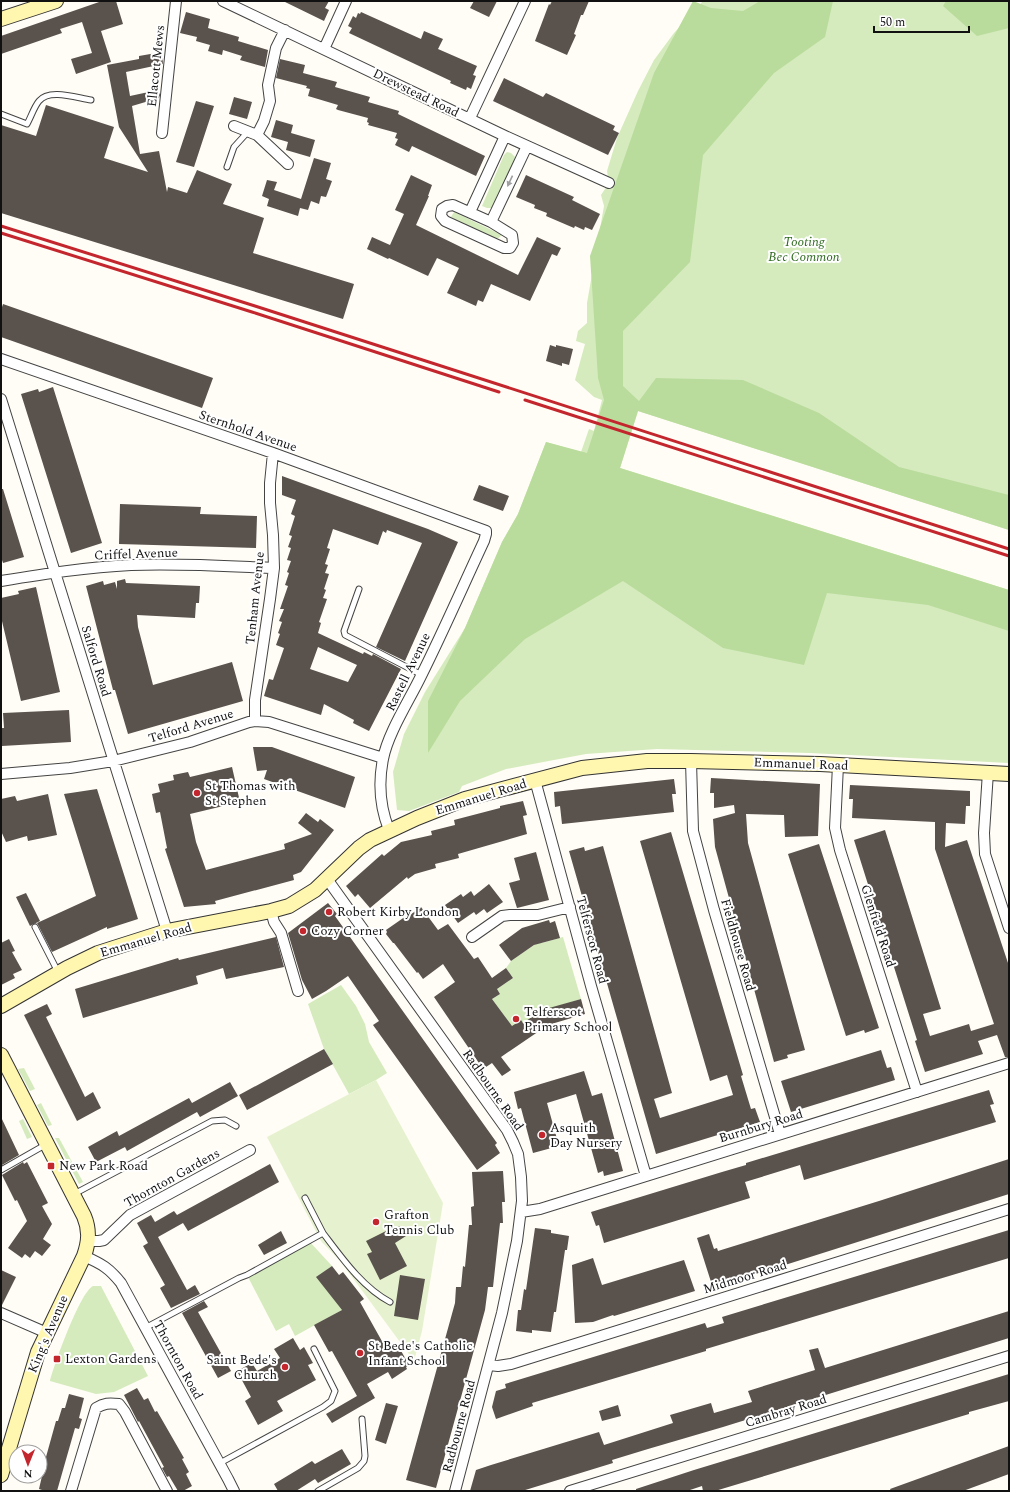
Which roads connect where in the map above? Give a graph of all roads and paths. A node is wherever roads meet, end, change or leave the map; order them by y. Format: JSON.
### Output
{"nodes":[{"id":1,"x":56,"y":1,"type":"edge"},
{"id":2,"x":176,"y":1,"type":"edge"},
{"id":3,"x":223,"y":1,"type":"edge"},
{"id":4,"x":346,"y":1,"type":"edge"},
{"id":5,"x":525,"y":1,"type":"edge"},
{"id":6,"x":1,"y":19,"type":"edge"},
{"id":7,"x":284,"y":30,"type":"junction"},
{"id":8,"x":324,"y":49,"type":"junction"},
{"id":9,"x":91,"y":100,"type":"dead end"},
{"id":10,"x":1,"y":114,"type":"edge"},
{"id":11,"x":470,"y":118,"type":"junction"},
{"id":12,"x":234,"y":126,"type":"dead end"},
{"id":13,"x":246,"y":131,"type":"junction"},
{"id":14,"x":162,"y":133,"type":"dead end"},
{"id":15,"x":257,"y":135,"type":"junction"},
{"id":16,"x":505,"y":136,"type":"junction"},
{"id":17,"x":527,"y":146,"type":"junction"},
{"id":18,"x":288,"y":164,"type":"dead end"},
{"id":19,"x":227,"y":167,"type":"dead end"},
{"id":20,"x":609,"y":183,"type":"dead end"},
{"id":21,"x":470,"y":212,"type":"junction"},
{"id":22,"x":491,"y":222,"type":"junction"},
{"id":23,"x":1,"y":359,"type":"edge"},
{"id":24,"x":1,"y":399,"type":"edge"},
{"id":25,"x":273,"y":453,"type":"junction"},
{"id":26,"x":486,"y":531,"type":"joint"},
{"id":27,"x":274,"y":568,"type":"junction"},
{"id":28,"x":55,"y":573,"type":"junction"},
{"id":29,"x":1,"y":581,"type":"edge"},
{"id":30,"x":359,"y":589,"type":"dead end"},
{"id":31,"x":422,"y":675,"type":"junction"},
{"id":32,"x":255,"y":721,"type":"junction"},
{"id":33,"x":383,"y":758,"type":"junction"},
{"id":34,"x":113,"y":761,"type":"junction"},
{"id":35,"x":691,"y":761,"type":"junction"},
{"id":36,"x":838,"y":765,"type":"junction"},
{"id":37,"x":988,"y":772,"type":"junction"},
{"id":38,"x":1,"y":774,"type":"edge"},
{"id":39,"x":1009,"y":774,"type":"edge"},
{"id":40,"x":535,"y":780,"type":"junction"},
{"id":41,"x":389,"y":830,"type":"junction"},
{"id":42,"x":327,"y":879,"type":"junction"},
{"id":43,"x":570,"y":907,"type":"junction"},
{"id":44,"x":271,"y":911,"type":"junction"},
{"id":45,"x":35,"y":927,"type":"dead end"},
{"id":46,"x":1009,"y":928,"type":"edge"},
{"id":47,"x":168,"y":931,"type":"junction"},
{"id":48,"x":472,"y":937,"type":"dead end"},
{"id":49,"x":59,"y":973,"type":"junction"},
{"id":50,"x":298,"y":992,"type":"dead end"},
{"id":51,"x":1,"y":1006,"type":"edge"},
{"id":52,"x":1,"y":1055,"type":"edge"},
{"id":53,"x":1009,"y":1063,"type":"edge"},
{"id":54,"x":917,"y":1092,"type":"junction"},
{"id":55,"x":236,"y":1126,"type":"dead end"},
{"id":56,"x":780,"y":1134,"type":"junction"},
{"id":57,"x":46,"y":1145,"type":"junction"},
{"id":58,"x":250,"y":1150,"type":"dead end"},
{"id":59,"x":1,"y":1170,"type":"edge"},
{"id":60,"x":646,"y":1176,"type":"junction"},
{"id":61,"x":73,"y":1195,"type":"junction"},
{"id":62,"x":305,"y":1198,"type":"dead end"},
{"id":63,"x":1009,"y":1209,"type":"edge"},
{"id":64,"x":521,"y":1212,"type":"junction"},
{"id":65,"x":323,"y":1233,"type":"junction"},
{"id":66,"x":88,"y":1240,"type":"junction"},
{"id":67,"x":84,"y":1256,"type":"junction"},
{"id":68,"x":390,"y":1302,"type":"dead end"},
{"id":69,"x":1,"y":1313,"type":"edge"},
{"id":70,"x":145,"y":1328,"type":"junction"},
{"id":71,"x":47,"y":1333,"type":"junction"},
{"id":72,"x":314,"y":1349,"type":"dead end"},
{"id":73,"x":1009,"y":1356,"type":"edge"},
{"id":74,"x":489,"y":1365,"type":"junction"},
{"id":75,"x":362,"y":1419,"type":"dead end"},
{"id":76,"x":220,"y":1463,"type":"junction"},
{"id":77,"x":1,"y":1476,"type":"edge"},
{"id":78,"x":71,"y":1491,"type":"edge"},
{"id":79,"x":167,"y":1491,"type":"edge"},
{"id":80,"x":234,"y":1491,"type":"edge"},
{"id":81,"x":318,"y":1491,"type":"edge"},
{"id":82,"x":455,"y":1491,"type":"edge"},
{"id":83,"x":570,"y":1491,"type":"edge"}],
"edges":[{"from":1,"to":6,"type":"street"},
{"from":2,"to":14,"type":"street","name":"Ellacott Mews"},
{"from":3,"to":7,"type":"street","name":"Drewstead Road"},
{"from":4,"to":8,"type":"street"},
{"from":5,"to":11,"type":"street"},
{"from":7,"to":8,"type":"street","name":"Drewstead Road"},
{"from":7,"to":15,"type":"street"},
{"from":8,"to":11,"type":"street","name":"Drewstead Road"},
{"from":9,"to":10,"type":"lane"},
{"from":11,"to":16,"type":"street","name":"Drewstead Road"},
{"from":12,"to":13,"type":"street"},
{"from":13,"to":15,"type":"street"},
{"from":13,"to":19,"type":"lane"},
{"from":15,"to":18,"type":"street"},
{"from":16,"to":17,"type":"street","name":"Drewstead Road"},
{"from":16,"to":21,"type":"street"},
{"from":17,"to":20,"type":"street","name":"Drewstead Road"},
{"from":17,"to":22,"type":"street","one_way":true},
{"from":21,"to":22,"type":"street"},
{"from":21,"to":22,"type":"street"},
{"from":23,"to":25,"type":"street","name":"Sternhold Avenue"},
{"from":24,"to":28,"type":"street","name":"Salford Road"},
{"from":25,"to":26,"type":"street","name":"Sternhold Avenue"},
{"from":25,"to":27,"type":"street","name":"Tenham Avenue"},
{"from":26,"to":31,"type":"street","name":"Rastell Avenue"},
{"from":27,"to":28,"type":"street","name":"Criffel Avenue"},
{"from":27,"to":32,"type":"street","name":"Tenham Avenue"},
{"from":28,"to":29,"type":"street","name":"Criffel Avenue"},
{"from":28,"to":34,"type":"street","name":"Salford Road"},
{"from":30,"to":31,"type":"lane"},
{"from":31,"to":33,"type":"street","name":"Rastell Avenue"},
{"from":32,"to":33,"type":"street","name":"Telford Avenue"},
{"from":32,"to":34,"type":"street","name":"Telford Avenue"},
{"from":33,"to":41,"type":"street","name":"Rastell Avenue"},
{"from":34,"to":38,"type":"street","name":"Telford Avenue"},
{"from":34,"to":47,"type":"street","name":"Salford Road"},
{"from":35,"to":36,"type":"street","name":"Emmanuel Road"},
{"from":35,"to":40,"type":"street","name":"Emmanuel Road"},
{"from":35,"to":56,"type":"street","name":"Fieldhouse Road"},
{"from":36,"to":37,"type":"street","name":"Emmanuel Road"},
{"from":36,"to":54,"type":"street","name":"Glenfield Road"},
{"from":37,"to":39,"type":"street","name":"Emmanuel Road"},
{"from":37,"to":46,"type":"street"},
{"from":40,"to":41,"type":"street","name":"Emmanuel Road"},
{"from":40,"to":43,"type":"street","name":"Telferscot Road"},
{"from":41,"to":42,"type":"street","name":"Emmanuel Road"},
{"from":42,"to":44,"type":"street","name":"Emmanuel Road"},
{"from":42,"to":64,"type":"street","name":"Radbourne Road"},
{"from":43,"to":48,"type":"street"},
{"from":43,"to":60,"type":"street","name":"Telferscot Road"},
{"from":44,"to":47,"type":"street","name":"Emmanuel Road"},
{"from":44,"to":50,"type":"street"},
{"from":45,"to":49,"type":"lane"},
{"from":47,"to":49,"type":"street","name":"Emmanuel Road"},
{"from":49,"to":51,"type":"street","name":"Emmanuel Road"},
{"from":52,"to":57,"type":"street"},
{"from":53,"to":54,"type":"street","name":"Burnbury Road"},
{"from":54,"to":56,"type":"street","name":"Burnbury Road"},
{"from":55,"to":61,"type":"lane"},
{"from":56,"to":60,"type":"street","name":"Burnbury Road"},
{"from":57,"to":59,"type":"lane"},
{"from":57,"to":61,"type":"street"},
{"from":58,"to":66,"type":"street","name":"Thornton Gardens"},
{"from":60,"to":64,"type":"street","name":"Burnbury Road"},
{"from":61,"to":66,"type":"street"},
{"from":62,"to":65,"type":"lane"},
{"from":63,"to":74,"type":"street","name":"Midmoor Road"},
{"from":64,"to":74,"type":"street","name":"Radbourne Road"},
{"from":65,"to":68,"type":"lane"},
{"from":65,"to":70,"type":"lane"},
{"from":66,"to":67,"type":"street","name":"King's Avenue"},
{"from":67,"to":70,"type":"street","name":"Thornton Road"},
{"from":67,"to":71,"type":"street","name":"King's Avenue"},
{"from":69,"to":71,"type":"street"},
{"from":70,"to":76,"type":"street","name":"Thornton Road"},
{"from":71,"to":77,"type":"street","name":"King's Avenue"},
{"from":72,"to":76,"type":"lane"},
{"from":73,"to":83,"type":"street","name":"Cambray Road"},
{"from":74,"to":82,"type":"street","name":"Radbourne Road"},
{"from":75,"to":81,"type":"lane"},
{"from":76,"to":80,"type":"street","name":"Thornton Road"},
{"from":78,"to":79,"type":"street"}]}
